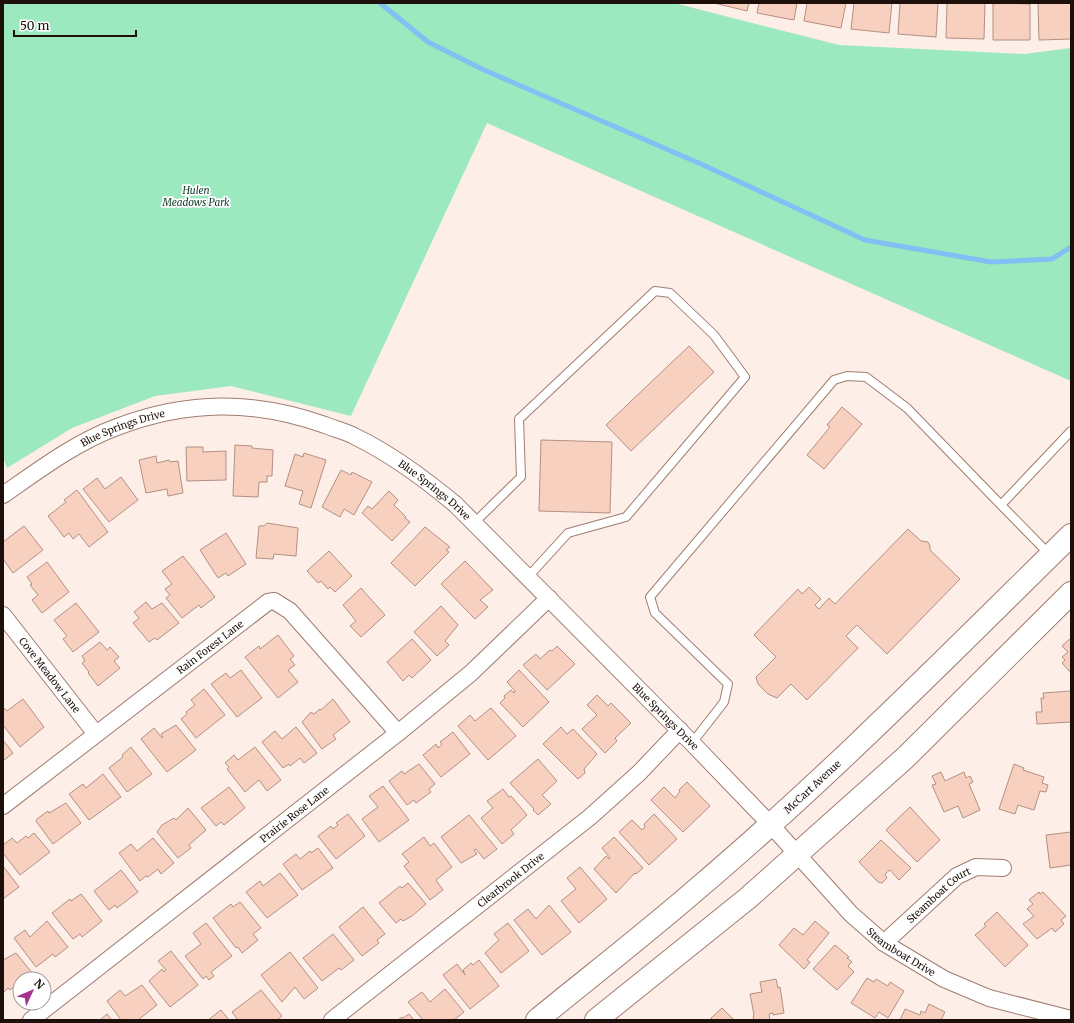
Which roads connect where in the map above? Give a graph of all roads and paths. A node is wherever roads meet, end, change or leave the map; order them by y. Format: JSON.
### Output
{"nodes":[{"id":1,"x":1071,"y":430,"type":"edge"},
{"id":2,"x":3,"y":495,"type":"edge"},
{"id":3,"x":1001,"y":505,"type":"junction"},
{"id":4,"x":474,"y":523,"type":"junction"},
{"id":5,"x":1071,"y":535,"type":"edge"},
{"id":6,"x":1050,"y":555,"type":"junction"},
{"id":7,"x":528,"y":577,"type":"junction"},
{"id":8,"x":1071,"y":593,"type":"edge"},
{"id":9,"x":549,"y":598,"type":"junction"},
{"id":10,"x":3,"y":615,"type":"edge"},
{"id":11,"x":680,"y":730,"type":"junction"},
{"id":12,"x":96,"y":734,"type":"junction"},
{"id":13,"x":398,"y":734,"type":"junction"},
{"id":14,"x":692,"y":743,"type":"junction"},
{"id":15,"x":3,"y":806,"type":"edge"},
{"id":16,"x":770,"y":824,"type":"junction"},
{"id":17,"x":797,"y":854,"type":"junction"},
{"id":18,"x":1002,"y":868,"type":"dead end"},
{"id":19,"x":884,"y":943,"type":"junction"},
{"id":20,"x":1037,"y":1015,"type":"edge"},
{"id":21,"x":1071,"y":1019,"type":"edge"},
{"id":22,"x":31,"y":1020,"type":"edge"},
{"id":23,"x":332,"y":1020,"type":"edge"},
{"id":24,"x":538,"y":1020,"type":"edge"},
{"id":25,"x":596,"y":1020,"type":"edge"}],
"edges":[{"from":1,"to":3,"type":"lane"},
{"from":2,"to":4,"type":"street","name":"Blue Springs Drive"},
{"from":3,"to":6,"type":"lane"},
{"from":3,"to":14,"type":"lane"},
{"from":4,"to":7,"type":"street","name":"Blue Springs Drive"},
{"from":4,"to":7,"type":"lane"},
{"from":5,"to":6,"type":"main road","name":"McCart Avenue"},
{"from":6,"to":16,"type":"main road","name":"McCart Avenue"},
{"from":7,"to":9,"type":"street","name":"Blue Springs Drive"},
{"from":8,"to":17,"type":"main road"},
{"from":9,"to":11,"type":"street","name":"Blue Springs Drive"},
{"from":9,"to":13,"type":"street","name":"Prairie Rose Lane"},
{"from":10,"to":12,"type":"street","name":"Cove Meadow Lane"},
{"from":11,"to":14,"type":"street","name":"Blue Springs Drive"},
{"from":11,"to":23,"type":"street","name":"Clearbrook Drive"},
{"from":12,"to":13,"type":"street","name":"Rain Forest Lane"},
{"from":12,"to":15,"type":"street","name":"Rain Forest Lane"},
{"from":13,"to":22,"type":"street","name":"Prairie Rose Lane"},
{"from":14,"to":16,"type":"street","name":"Blue Springs Drive"},
{"from":16,"to":17,"type":"street","name":"Steamboat Drive"},
{"from":16,"to":24,"type":"main road","name":"McCart Avenue"},
{"from":17,"to":19,"type":"street","name":"Steamboat Drive"},
{"from":17,"to":25,"type":"main road"},
{"from":18,"to":19,"type":"street","name":"Steamboat Court"},
{"from":19,"to":20,"type":"street","name":"Steamboat Drive"},
{"from":20,"to":21,"type":"street","name":"Steamboat Drive"}]}
